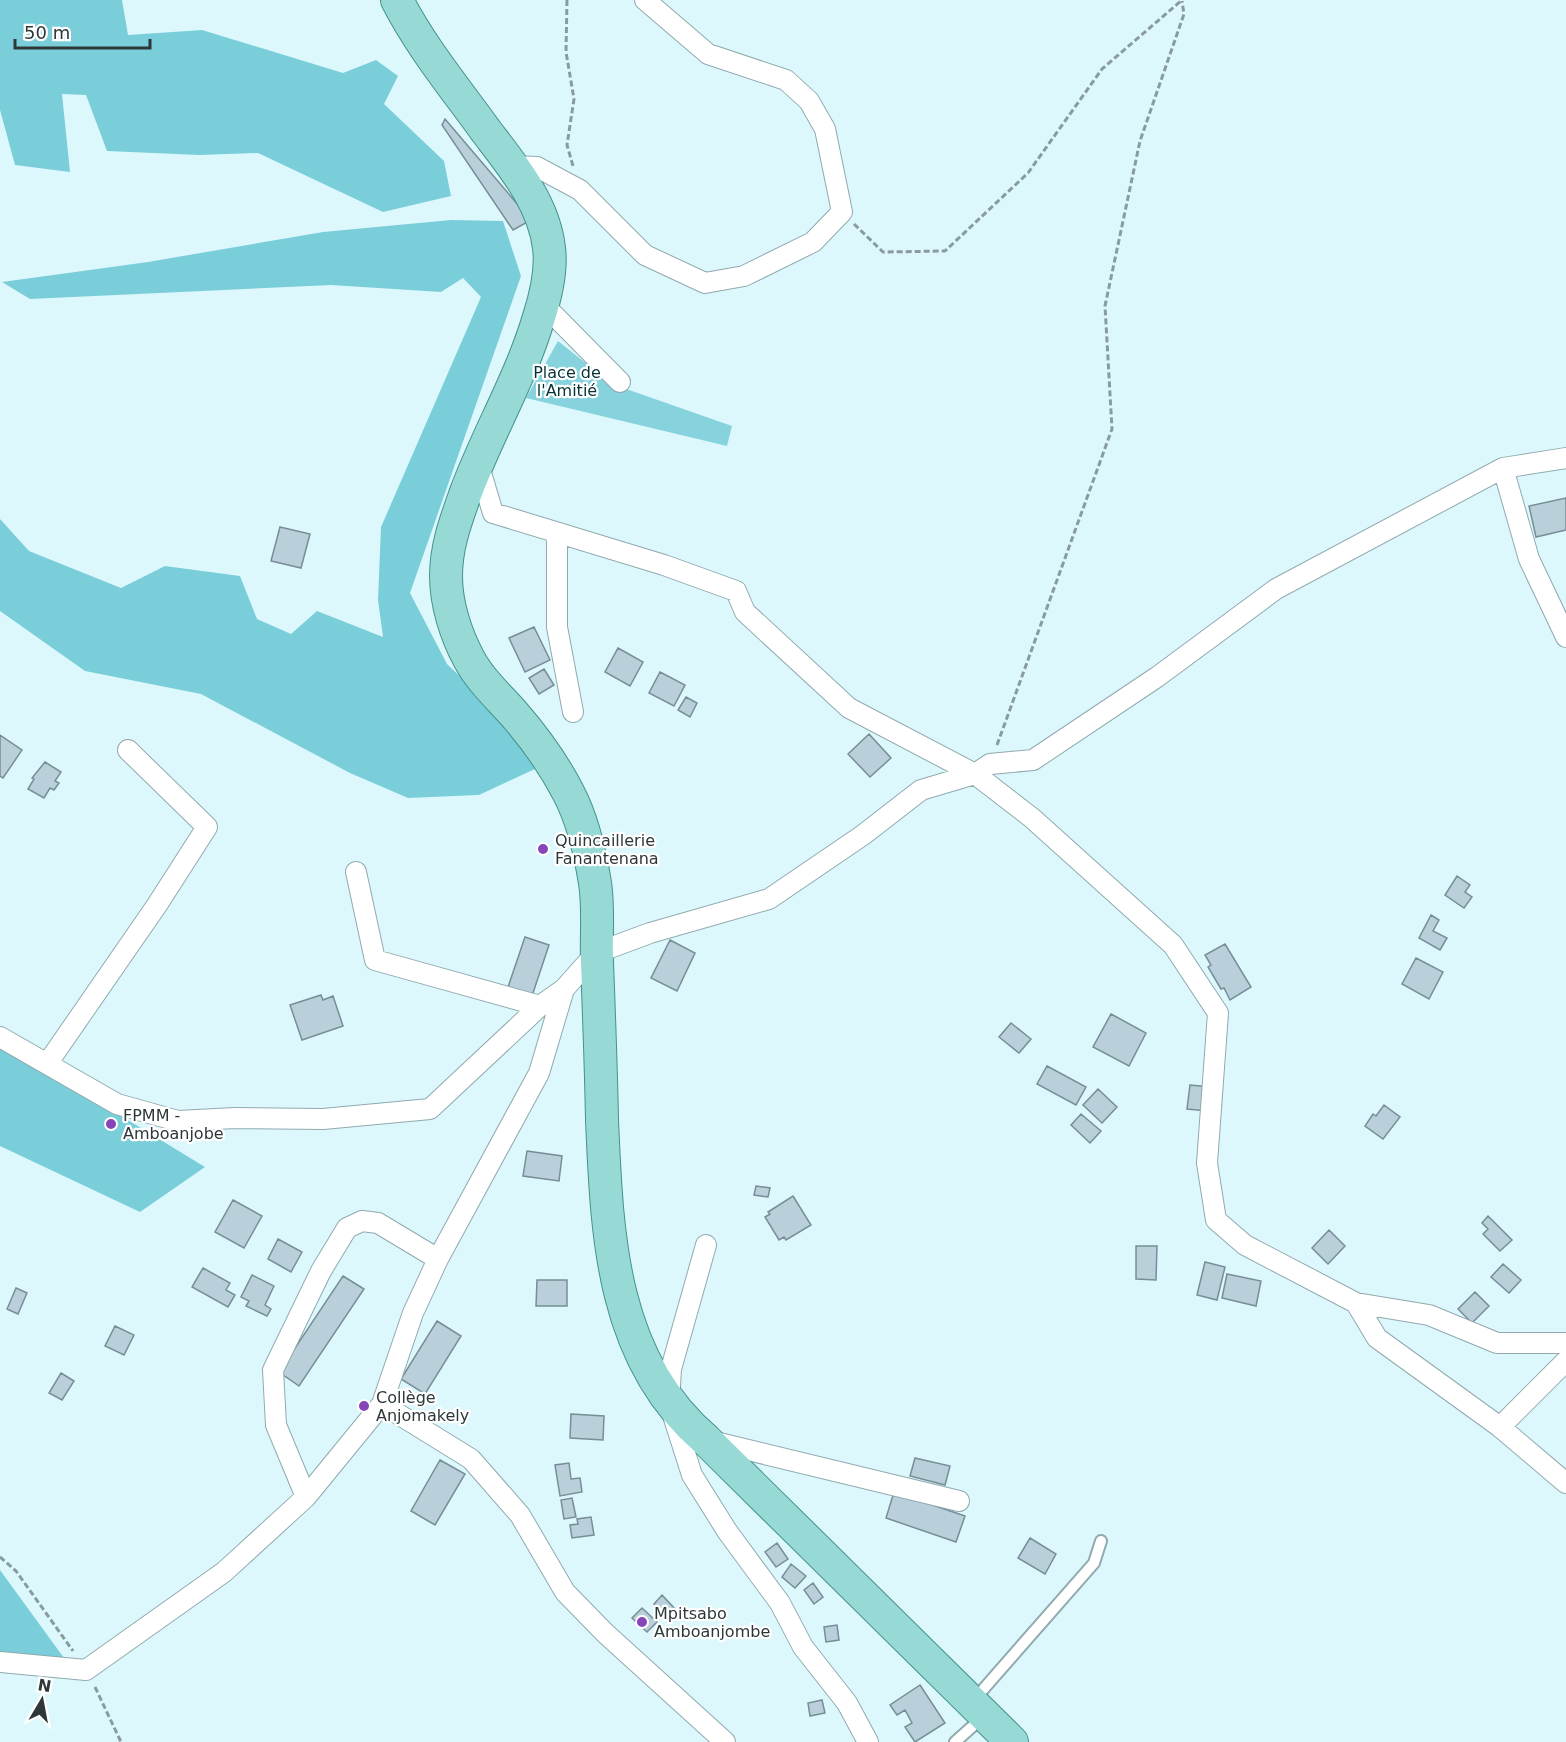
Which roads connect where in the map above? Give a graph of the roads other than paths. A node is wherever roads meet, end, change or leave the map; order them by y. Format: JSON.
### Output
{"nodes":[{"id":1,"x":397,"y":0,"type":"edge"},
{"id":2,"x":645,"y":0,"type":"edge"},
{"id":3,"x":512,"y":166,"type":"junction"},
{"id":4,"x":543,"y":304,"type":"junction"},
{"id":5,"x":620,"y":382,"type":"dead end"},
{"id":6,"x":1566,"y":458,"type":"edge"},
{"id":7,"x":477,"y":463,"type":"junction"},
{"id":8,"x":1503,"y":468,"type":"junction"},
{"id":9,"x":557,"y":534,"type":"junction"},
{"id":10,"x":1566,"y":637,"type":"edge"},
{"id":11,"x":573,"y":712,"type":"dead end"},
{"id":12,"x":128,"y":750,"type":"dead end"},
{"id":13,"x":982,"y":769,"type":"junction"},
{"id":14,"x":356,"y":872,"type":"dead end"},
{"id":15,"x":596,"y":953,"type":"junction"},
{"id":16,"x":564,"y":989,"type":"junction"},
{"id":17,"x":540,"y":1006,"type":"junction"},
{"id":18,"x":0,"y":1037,"type":"edge"},
{"id":19,"x":47,"y":1064,"type":"junction"},
{"id":20,"x":706,"y":1245,"type":"dead end"},
{"id":21,"x":438,"y":1259,"type":"junction"},
{"id":22,"x":1356,"y":1303,"type":"junction"},
{"id":23,"x":1566,"y":1342,"type":"edge"},
{"id":24,"x":1566,"y":1361,"type":"edge"},
{"id":25,"x":669,"y":1403,"type":"junction"},
{"id":26,"x":382,"y":1404,"type":"junction"},
{"id":27,"x":1500,"y":1427,"type":"junction"},
{"id":28,"x":706,"y":1440,"type":"junction"},
{"id":29,"x":1566,"y":1483,"type":"edge"},
{"id":30,"x":306,"y":1497,"type":"junction"},
{"id":31,"x":959,"y":1501,"type":"dead end"},
{"id":32,"x":1101,"y":1541,"type":"dead end"},
{"id":33,"x":0,"y":1662,"type":"edge"},
{"id":34,"x":979,"y":1709,"type":"junction"},
{"id":35,"x":725,"y":1742,"type":"edge"},
{"id":36,"x":868,"y":1742,"type":"edge"},
{"id":37,"x":955,"y":1742,"type":"edge"},
{"id":38,"x":1012,"y":1742,"type":"edge"}],
"edges":[{"from":1,"to":3,"type":"main road"},
{"from":2,"to":3,"type":"street"},
{"from":3,"to":4,"type":"main road"},
{"from":4,"to":5,"type":"street"},
{"from":4,"to":7,"type":"main road"},
{"from":6,"to":8,"type":"street"},
{"from":7,"to":9,"type":"street"},
{"from":7,"to":15,"type":"main road"},
{"from":8,"to":10,"type":"street"},
{"from":8,"to":13,"type":"street"},
{"from":9,"to":11,"type":"street"},
{"from":9,"to":13,"type":"street"},
{"from":12,"to":19,"type":"street"},
{"from":13,"to":15,"type":"street"},
{"from":13,"to":22,"type":"street"},
{"from":14,"to":17,"type":"street"},
{"from":15,"to":16,"type":"street"},
{"from":15,"to":25,"type":"main road"},
{"from":16,"to":17,"type":"street"},
{"from":16,"to":21,"type":"street"},
{"from":17,"to":19,"type":"street"},
{"from":18,"to":19,"type":"street"},
{"from":20,"to":25,"type":"street"},
{"from":21,"to":26,"type":"street"},
{"from":21,"to":30,"type":"street"},
{"from":22,"to":23,"type":"street"},
{"from":22,"to":27,"type":"street"},
{"from":24,"to":27,"type":"street"},
{"from":25,"to":28,"type":"main road"},
{"from":25,"to":36,"type":"street"},
{"from":26,"to":30,"type":"street"},
{"from":26,"to":35,"type":"street"},
{"from":27,"to":29,"type":"street"},
{"from":28,"to":31,"type":"street"},
{"from":28,"to":34,"type":"main road"},
{"from":30,"to":33,"type":"street"},
{"from":32,"to":34,"type":"lane"},
{"from":34,"to":37,"type":"lane"},
{"from":34,"to":38,"type":"main road"}]}
